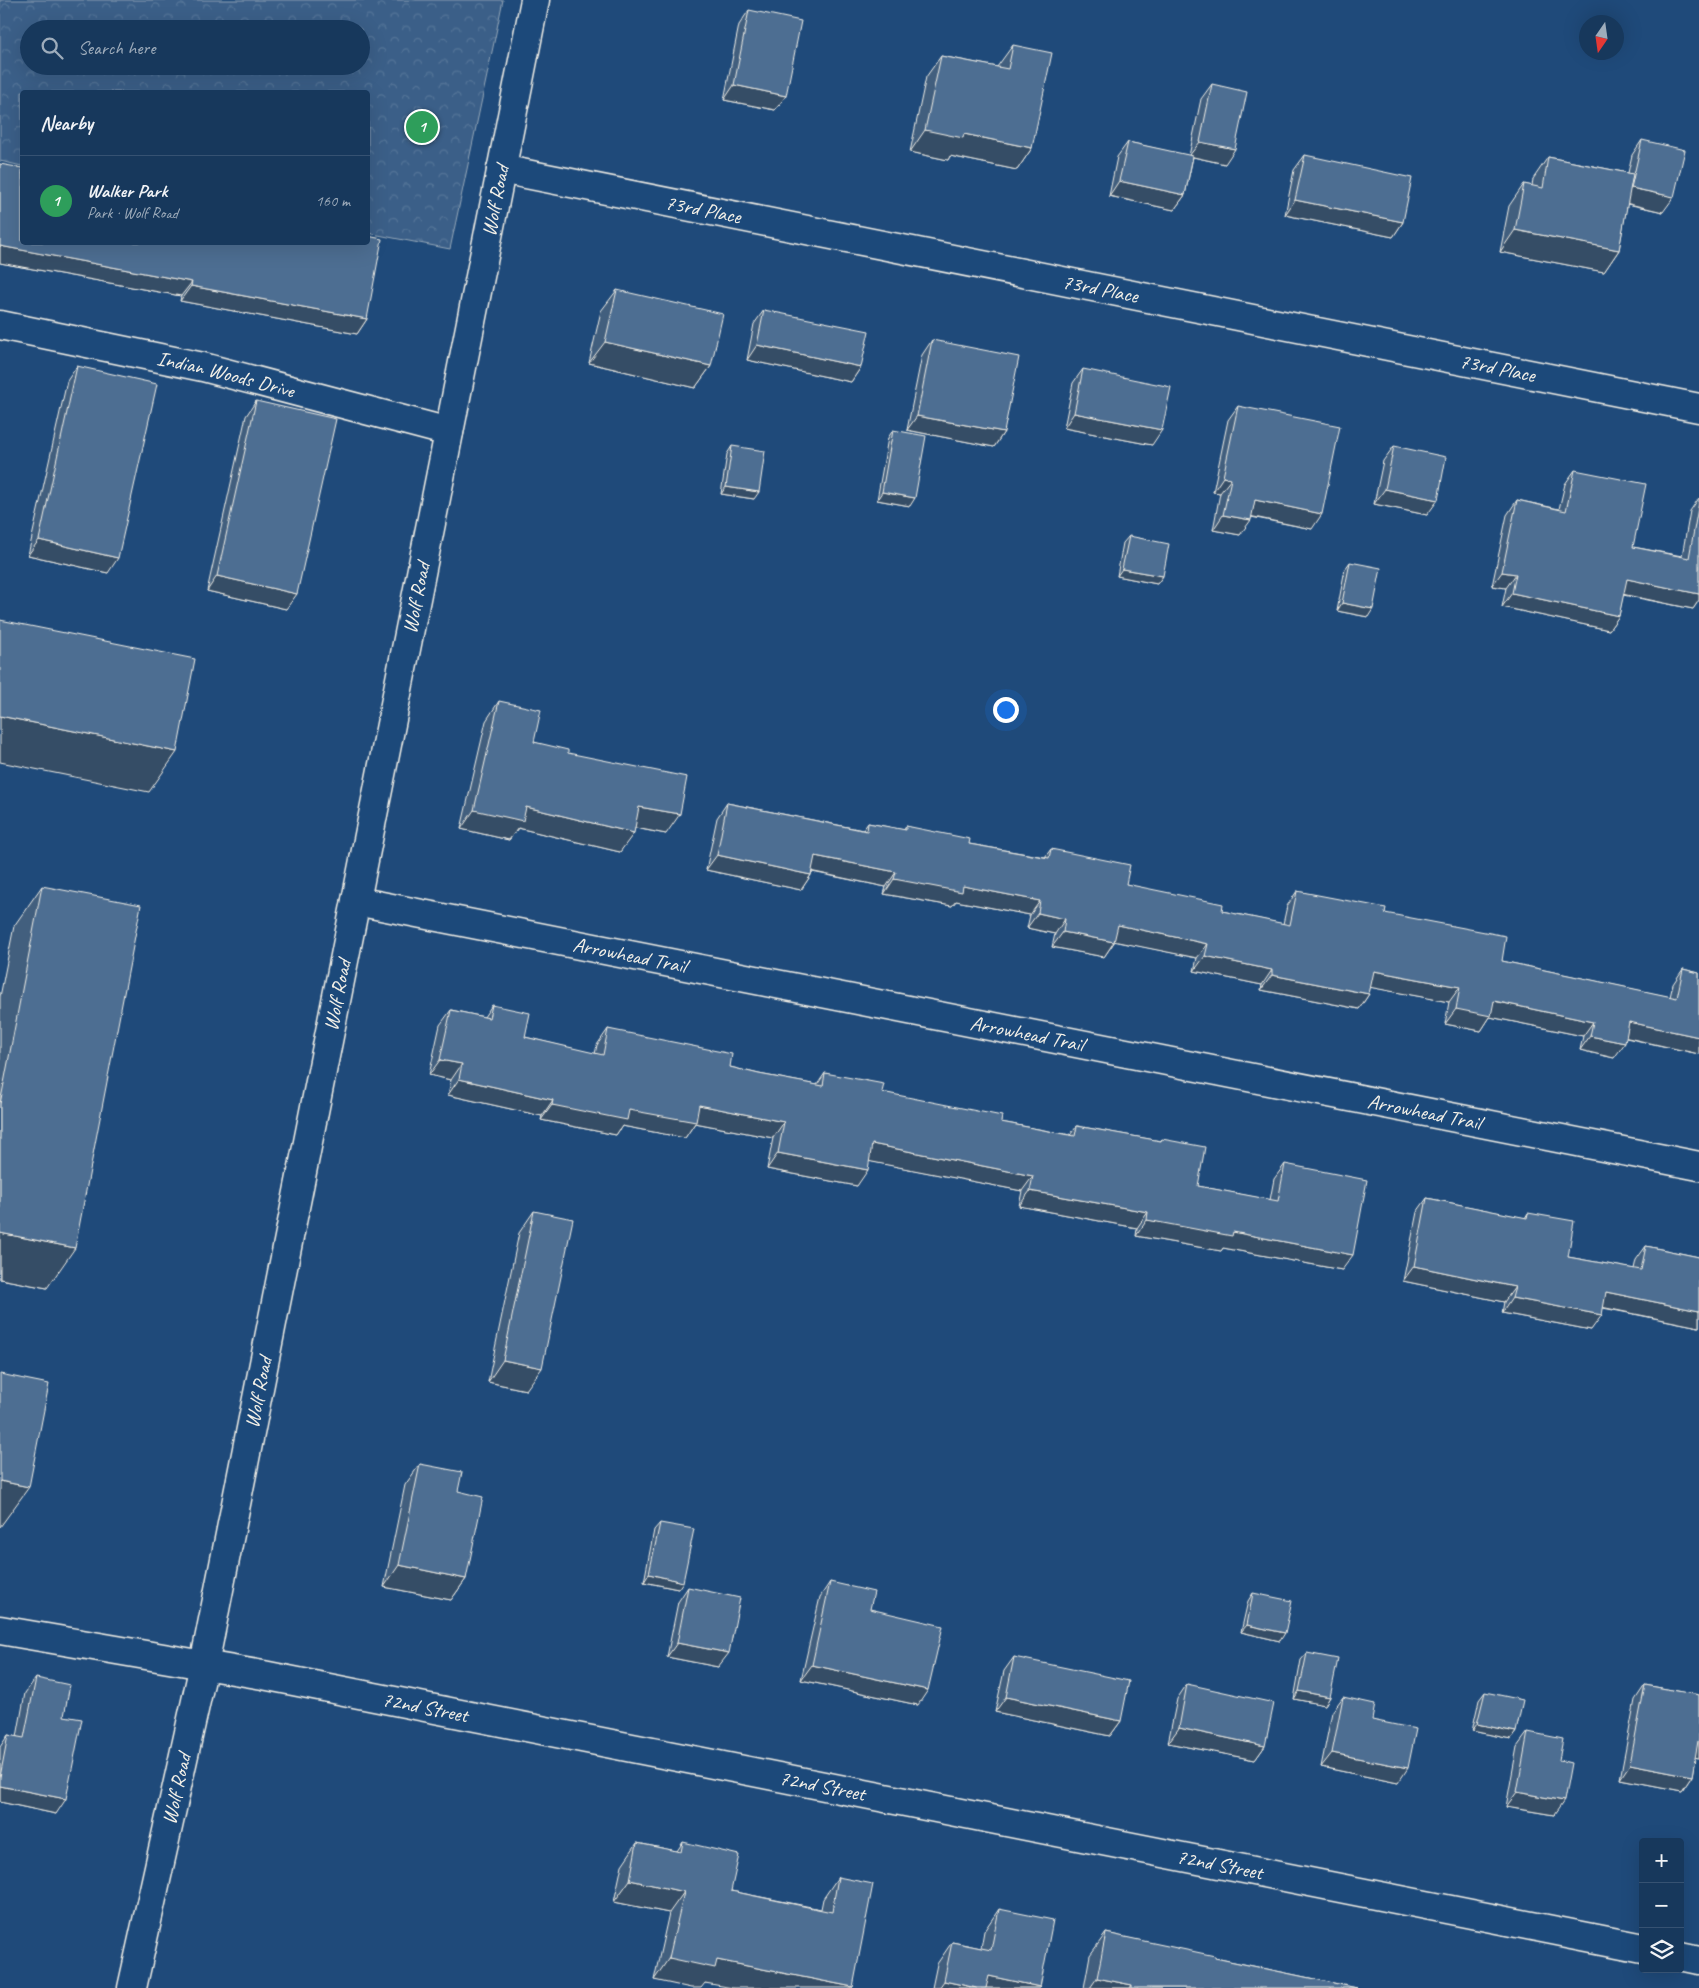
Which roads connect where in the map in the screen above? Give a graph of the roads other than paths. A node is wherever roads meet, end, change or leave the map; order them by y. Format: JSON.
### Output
{"nodes":[{"id":1,"x":535,"y":0,"type":"edge"},
{"id":2,"x":501,"y":168,"type":"junction"},
{"id":3,"x":0,"y":325,"type":"edge"},
{"id":4,"x":1699,"y":408,"type":"edge"},
{"id":5,"x":449,"y":432,"type":"junction"},
{"id":6,"x":356,"y":901,"type":"junction"},
{"id":7,"x":1699,"y":1166,"type":"edge"},
{"id":8,"x":0,"y":1630,"type":"edge"},
{"id":9,"x":204,"y":1665,"type":"junction"},
{"id":10,"x":1639,"y":1947,"type":"edge"},
{"id":11,"x":1684,"y":1957,"type":"edge"},
{"id":12,"x":1699,"y":1960,"type":"edge"},
{"id":13,"x":132,"y":1988,"type":"edge"}],
"edges":[{"from":1,"to":2,"type":"street","name":"Wolf Road"},
{"from":2,"to":4,"type":"street","name":"73rd Place"},
{"from":2,"to":5,"type":"street","name":"Wolf Road"},
{"from":3,"to":5,"type":"street","name":"Indian Woods Drive"},
{"from":5,"to":6,"type":"street","name":"Wolf Road"},
{"from":6,"to":7,"type":"street","name":"Arrowhead Trail"},
{"from":6,"to":9,"type":"street","name":"Wolf Road"},
{"from":8,"to":9,"type":"street","name":"72nd Street"},
{"from":9,"to":10,"type":"street","name":"72nd Street"},
{"from":9,"to":13,"type":"street","name":"Wolf Road"},
{"from":11,"to":12,"type":"street"}]}
